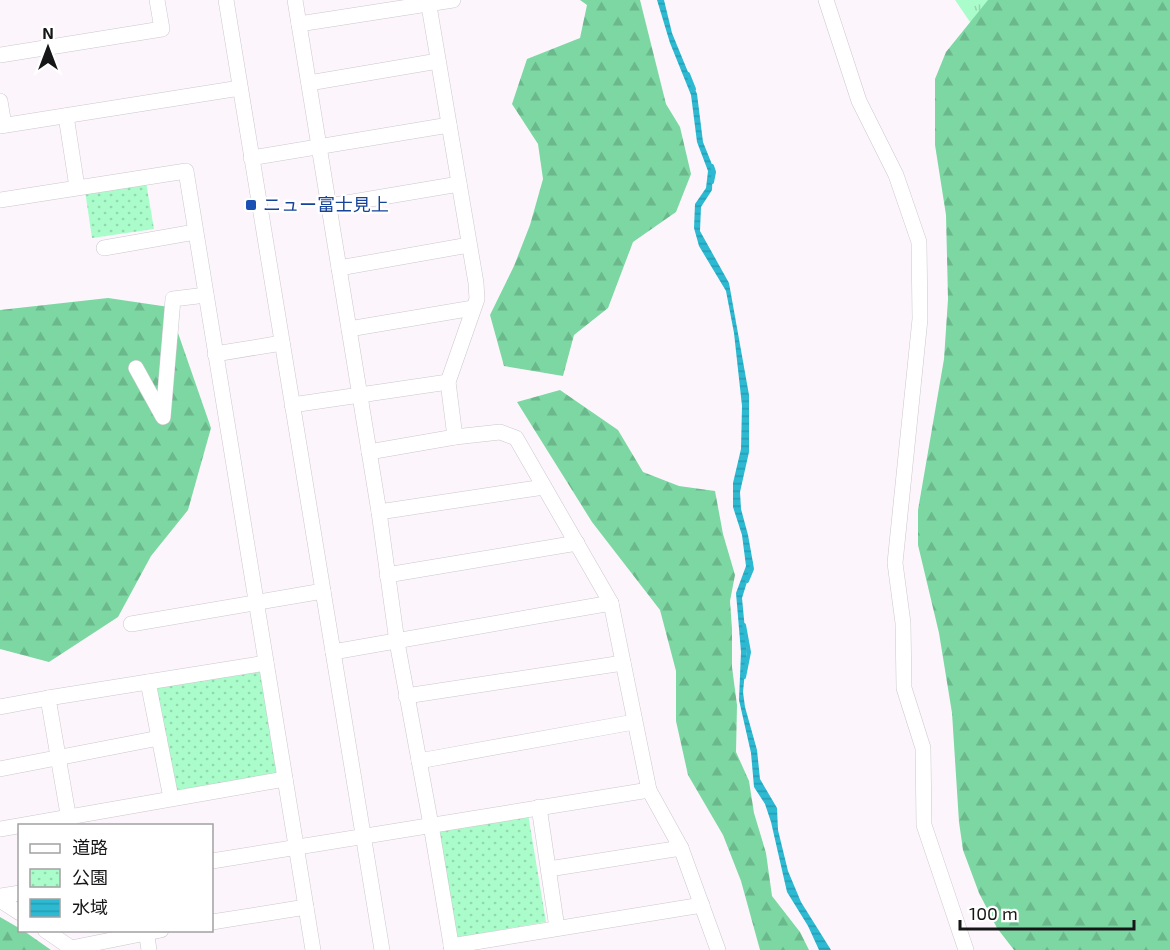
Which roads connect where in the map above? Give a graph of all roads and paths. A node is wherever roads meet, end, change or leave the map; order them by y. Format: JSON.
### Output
{"nodes":[{"id":1,"x":157,"y":0,"type":"edge"},
{"id":2,"x":226,"y":0,"type":"edge"},
{"id":3,"x":295,"y":0,"type":"edge"},
{"id":4,"x":453,"y":0,"type":"edge"},
{"id":5,"x":826,"y":0,"type":"edge"},
{"id":6,"x":428,"y":2,"type":"edge"},
{"id":7,"x":299,"y":24,"type":"junction"},
{"id":8,"x":0,"y":55,"type":"edge"},
{"id":9,"x":438,"y":61,"type":"junction"},
{"id":10,"x":309,"y":83,"type":"junction"},
{"id":11,"x":240,"y":88,"type":"junction"},
{"id":12,"x":0,"y":101,"type":"edge"},
{"id":13,"x":66,"y":116,"type":"junction"},
{"id":14,"x":448,"y":125,"type":"junction"},
{"id":15,"x":2,"y":126,"type":"edge"},
{"id":16,"x":320,"y":146,"type":"junction"},
{"id":17,"x":251,"y":158,"type":"junction"},
{"id":18,"x":459,"y":184,"type":"junction"},
{"id":19,"x":77,"y":187,"type":"junction"},
{"id":20,"x":0,"y":200,"type":"edge"},
{"id":21,"x":329,"y":206,"type":"junction"},
{"id":22,"x":195,"y":232,"type":"junction"},
{"id":23,"x":469,"y":244,"type":"junction"},
{"id":24,"x":104,"y":248,"type":"dead end"},
{"id":25,"x":339,"y":268,"type":"junction"},
{"id":26,"x":206,"y":295,"type":"junction"},
{"id":27,"x":473,"y":308,"type":"junction"},
{"id":28,"x":349,"y":329,"type":"junction"},
{"id":29,"x":282,"y":343,"type":"junction"},
{"id":30,"x":215,"y":354,"type":"junction"},
{"id":31,"x":136,"y":368,"type":"dead end"},
{"id":32,"x":448,"y":382,"type":"junction"},
{"id":33,"x":360,"y":394,"type":"junction"},
{"id":34,"x":292,"y":405,"type":"junction"},
{"id":35,"x":455,"y":437,"type":"junction"},
{"id":36,"x":369,"y":452,"type":"junction"},
{"id":37,"x":544,"y":487,"type":"junction"},
{"id":38,"x":379,"y":512,"type":"junction"},
{"id":39,"x":577,"y":543,"type":"junction"},
{"id":40,"x":387,"y":575,"type":"junction"},
{"id":41,"x":323,"y":591,"type":"junction"},
{"id":42,"x":256,"y":602,"type":"junction"},
{"id":43,"x":611,"y":603,"type":"junction"},
{"id":44,"x":131,"y":624,"type":"dead end"},
{"id":45,"x":396,"y":642,"type":"junction"},
{"id":46,"x":333,"y":652,"type":"junction"},
{"id":47,"x":266,"y":663,"type":"junction"},
{"id":48,"x":623,"y":663,"type":"junction"},
{"id":49,"x":148,"y":682,"type":"junction"},
{"id":50,"x":406,"y":696,"type":"junction"},
{"id":51,"x":48,"y":698,"type":"junction"},
{"id":52,"x":0,"y":707,"type":"edge"},
{"id":53,"x":634,"y":722,"type":"junction"},
{"id":54,"x":159,"y":738,"type":"junction"},
{"id":55,"x":59,"y":758,"type":"junction"},
{"id":56,"x":419,"y":761,"type":"junction"},
{"id":57,"x":0,"y":769,"type":"edge"},
{"id":58,"x":285,"y":779,"type":"junction"},
{"id":59,"x":649,"y":790,"type":"junction"},
{"id":60,"x":171,"y":798,"type":"junction"},
{"id":61,"x":539,"y":807,"type":"junction"},
{"id":62,"x":69,"y":821,"type":"edge"},
{"id":63,"x":43,"y":824,"type":"edge"},
{"id":64,"x":431,"y":825,"type":"junction"},
{"id":65,"x":18,"y":827,"type":"edge"},
{"id":66,"x":0,"y":829,"type":"edge"},
{"id":67,"x":363,"y":837,"type":"junction"},
{"id":68,"x":296,"y":847,"type":"junction"},
{"id":69,"x":681,"y":848,"type":"junction"},
{"id":70,"x":213,"y":861,"type":"edge"},
{"id":71,"x":549,"y":869,"type":"junction"},
{"id":72,"x":18,"y":894,"type":"edge"},
{"id":73,"x":0,"y":898,"type":"edge"},
{"id":74,"x":702,"y":905,"type":"junction"},
{"id":75,"x":306,"y":907,"type":"junction"},
{"id":76,"x":18,"y":912,"type":"edge"},
{"id":77,"x":213,"y":922,"type":"edge"},
{"id":78,"x":557,"y":928,"type":"junction"},
{"id":79,"x":48,"y":932,"type":"edge"},
{"id":80,"x":146,"y":932,"type":"edge"},
{"id":81,"x":151,"y":932,"type":"edge"},
{"id":82,"x":452,"y":948,"type":"edge"},
{"id":83,"x":149,"y":950,"type":"edge"},
{"id":84,"x":313,"y":950,"type":"edge"},
{"id":85,"x":382,"y":950,"type":"edge"},
{"id":86,"x":718,"y":950,"type":"edge"},
{"id":87,"x":966,"y":950,"type":"edge"}],
"edges":[{"from":1,"to":8,"type":"street"},
{"from":2,"to":11,"type":"street"},
{"from":3,"to":7,"type":"street"},
{"from":4,"to":6,"type":"street"},
{"from":5,"to":87,"type":"street"},
{"from":6,"to":7,"type":"street"},
{"from":6,"to":9,"type":"street"},
{"from":7,"to":10,"type":"street"},
{"from":9,"to":10,"type":"street"},
{"from":9,"to":14,"type":"street"},
{"from":10,"to":16,"type":"street"},
{"from":11,"to":13,"type":"street"},
{"from":11,"to":17,"type":"street"},
{"from":12,"to":15,"type":"street"},
{"from":13,"to":15,"type":"street"},
{"from":13,"to":19,"type":"street"},
{"from":14,"to":16,"type":"street"},
{"from":14,"to":18,"type":"street"},
{"from":16,"to":17,"type":"street"},
{"from":16,"to":21,"type":"street"},
{"from":17,"to":29,"type":"street"},
{"from":18,"to":21,"type":"street"},
{"from":18,"to":23,"type":"street"},
{"from":19,"to":20,"type":"street"},
{"from":19,"to":22,"type":"street"},
{"from":21,"to":25,"type":"street"},
{"from":22,"to":24,"type":"street"},
{"from":22,"to":26,"type":"street"},
{"from":23,"to":25,"type":"street"},
{"from":23,"to":27,"type":"street"},
{"from":25,"to":28,"type":"street"},
{"from":26,"to":30,"type":"street"},
{"from":26,"to":31,"type":"street"},
{"from":27,"to":28,"type":"street"},
{"from":27,"to":32,"type":"street"},
{"from":28,"to":33,"type":"street"},
{"from":29,"to":30,"type":"street"},
{"from":29,"to":34,"type":"street"},
{"from":30,"to":42,"type":"street"},
{"from":32,"to":33,"type":"street"},
{"from":32,"to":35,"type":"street"},
{"from":33,"to":34,"type":"street"},
{"from":33,"to":36,"type":"street"},
{"from":34,"to":41,"type":"street"},
{"from":35,"to":36,"type":"street"},
{"from":35,"to":37,"type":"street"},
{"from":36,"to":38,"type":"street"},
{"from":37,"to":38,"type":"street"},
{"from":37,"to":39,"type":"street"},
{"from":38,"to":40,"type":"street"},
{"from":39,"to":40,"type":"street"},
{"from":39,"to":43,"type":"street"},
{"from":40,"to":45,"type":"street"},
{"from":41,"to":42,"type":"street"},
{"from":41,"to":46,"type":"street"},
{"from":42,"to":44,"type":"street"},
{"from":42,"to":47,"type":"street"},
{"from":43,"to":45,"type":"street"},
{"from":43,"to":48,"type":"street"},
{"from":45,"to":46,"type":"street"},
{"from":45,"to":50,"type":"street"},
{"from":46,"to":67,"type":"street"},
{"from":47,"to":49,"type":"street"},
{"from":47,"to":58,"type":"street"},
{"from":48,"to":50,"type":"street"},
{"from":48,"to":53,"type":"street"},
{"from":49,"to":51,"type":"street"},
{"from":49,"to":54,"type":"street"},
{"from":50,"to":56,"type":"street"},
{"from":51,"to":52,"type":"street"},
{"from":51,"to":55,"type":"street"},
{"from":53,"to":56,"type":"street"},
{"from":53,"to":59,"type":"street"},
{"from":54,"to":55,"type":"street"},
{"from":54,"to":60,"type":"street"},
{"from":55,"to":57,"type":"street"},
{"from":55,"to":62,"type":"street"},
{"from":56,"to":64,"type":"street"},
{"from":58,"to":60,"type":"street"},
{"from":58,"to":68,"type":"street"},
{"from":59,"to":61,"type":"street"},
{"from":59,"to":69,"type":"street"},
{"from":60,"to":62,"type":"street"},
{"from":61,"to":64,"type":"street"},
{"from":61,"to":71,"type":"street"},
{"from":62,"to":63,"type":"street"},
{"from":64,"to":67,"type":"street"},
{"from":64,"to":82,"type":"street"},
{"from":65,"to":66,"type":"street"},
{"from":67,"to":68,"type":"street"},
{"from":67,"to":85,"type":"street"},
{"from":68,"to":70,"type":"street"},
{"from":68,"to":75,"type":"street"},
{"from":69,"to":71,"type":"street"},
{"from":69,"to":74,"type":"street"},
{"from":71,"to":78,"type":"street"},
{"from":72,"to":73,"type":"street"},
{"from":73,"to":76,"type":"street"},
{"from":74,"to":78,"type":"street"},
{"from":74,"to":86,"type":"street"},
{"from":75,"to":77,"type":"street"},
{"from":75,"to":84,"type":"street"},
{"from":78,"to":82,"type":"street"},
{"from":79,"to":80,"type":"street"},
{"from":81,"to":83,"type":"street"}]}
